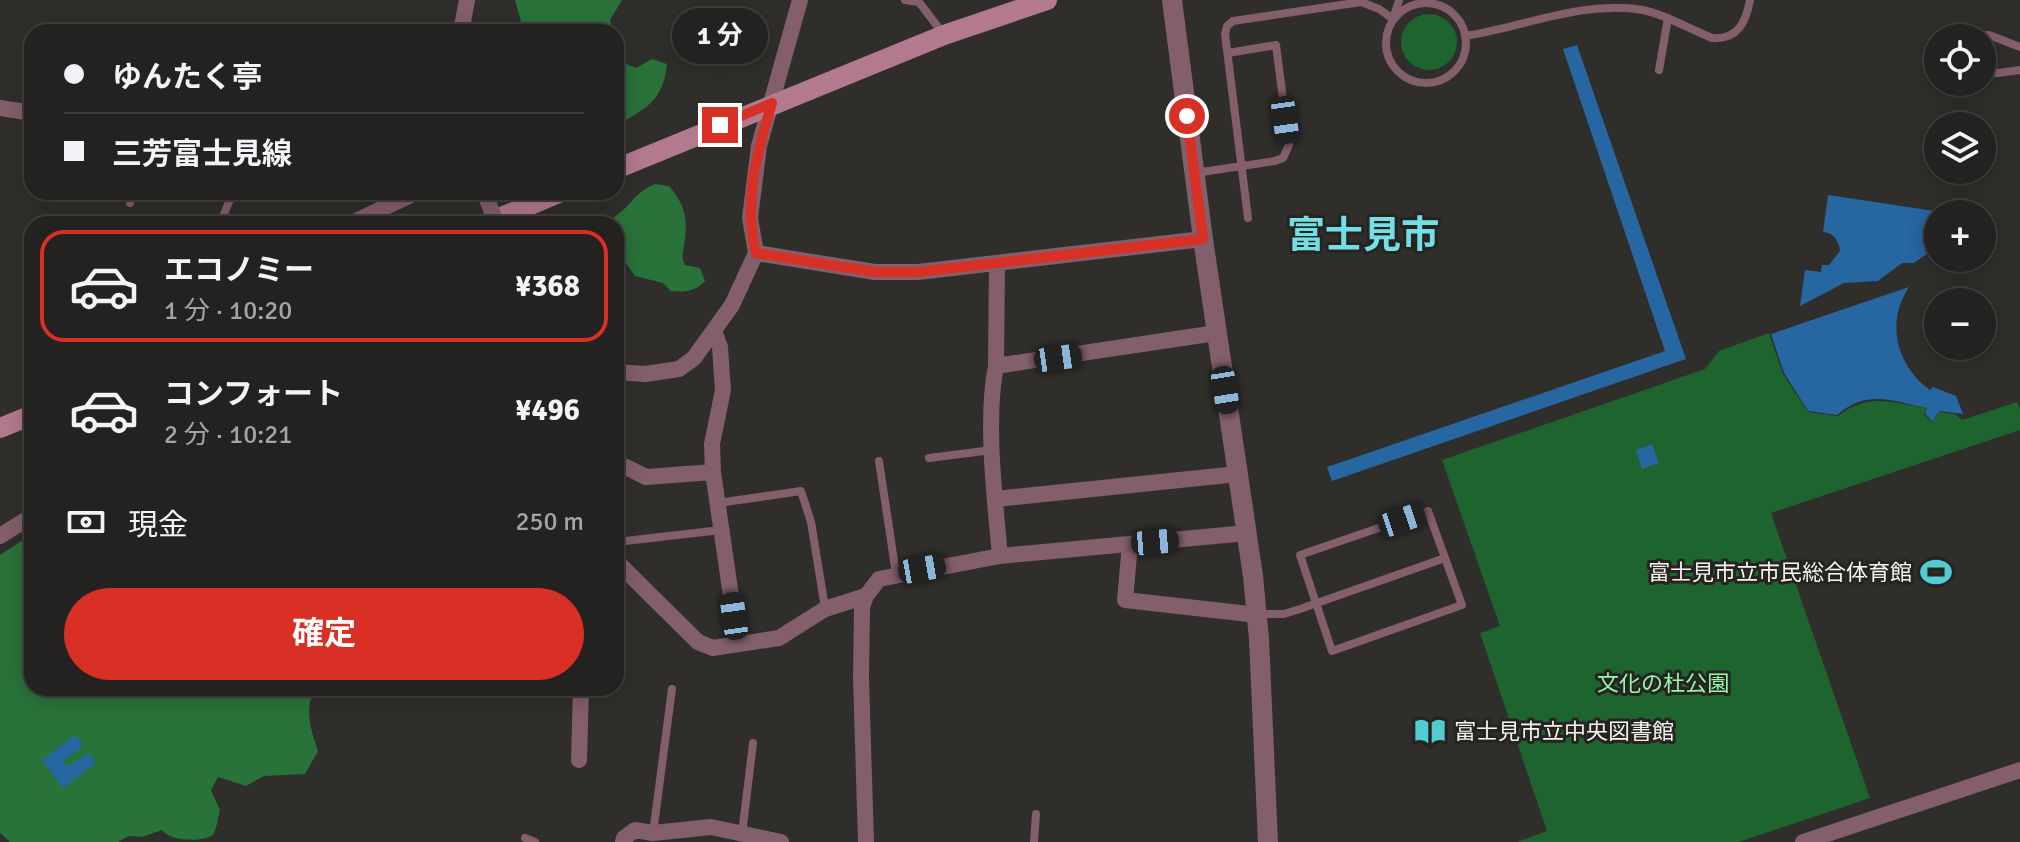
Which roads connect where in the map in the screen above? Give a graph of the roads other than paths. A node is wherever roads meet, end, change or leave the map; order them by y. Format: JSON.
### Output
{"nodes":[{"id":1,"x":467,"y":0,"type":"edge"},
{"id":2,"x":800,"y":0,"type":"edge"},
{"id":3,"x":905,"y":0,"type":"edge"},
{"id":4,"x":1047,"y":0,"type":"edge"},
{"id":5,"x":1172,"y":0,"type":"edge"},
{"id":6,"x":1399,"y":0,"type":"edge"},
{"id":7,"x":1750,"y":0,"type":"edge"},
{"id":8,"x":1436,"y":2,"type":"edge"},
{"id":9,"x":1668,"y":18,"type":"junction"},
{"id":10,"x":1393,"y":19,"type":"junction"},
{"id":11,"x":462,"y":24,"type":"edge"},
{"id":12,"x":944,"y":35,"type":"junction"},
{"id":13,"x":1465,"y":36,"type":"junction"},
{"id":14,"x":1996,"y":38,"type":"edge"},
{"id":15,"x":2020,"y":47,"type":"edge"},
{"id":16,"x":1228,"y":53,"type":"junction"},
{"id":17,"x":1659,"y":70,"type":"dead end"},
{"id":18,"x":2020,"y":70,"type":"edge"},
{"id":19,"x":1996,"y":73,"type":"edge"},
{"id":20,"x":772,"y":103,"type":"junction"},
{"id":21,"x":0,"y":108,"type":"edge"},
{"id":22,"x":24,"y":112,"type":"edge"},
{"id":23,"x":624,"y":166,"type":"edge"},
{"id":24,"x":1242,"y":167,"type":"junction"},
{"id":25,"x":1194,"y":174,"type":"junction"},
{"id":26,"x":131,"y":200,"type":"edge"},
{"id":27,"x":400,"y":200,"type":"edge"},
{"id":28,"x":542,"y":200,"type":"edge"},
{"id":29,"x":130,"y":203,"type":"dead end"},
{"id":30,"x":367,"y":216,"type":"edge"},
{"id":31,"x":504,"y":216,"type":"edge"},
{"id":32,"x":1248,"y":218,"type":"dead end"},
{"id":33,"x":1203,"y":239,"type":"junction"},
{"id":34,"x":756,"y":253,"type":"junction"},
{"id":35,"x":997,"y":263,"type":"junction"},
{"id":36,"x":714,"y":331,"type":"junction"},
{"id":37,"x":1216,"y":333,"type":"junction"},
{"id":38,"x":996,"y":366,"type":"junction"},
{"id":39,"x":624,"y":373,"type":"edge"},
{"id":40,"x":24,"y":418,"type":"edge"},
{"id":41,"x":0,"y":428,"type":"edge"},
{"id":42,"x":993,"y":450,"type":"junction"},
{"id":43,"x":929,"y":458,"type":"dead end"},
{"id":44,"x":879,"y":461,"type":"dead end"},
{"id":45,"x":624,"y":466,"type":"edge"},
{"id":46,"x":713,"y":472,"type":"junction"},
{"id":47,"x":1238,"y":474,"type":"junction"},
{"id":48,"x":995,"y":499,"type":"junction"},
{"id":49,"x":718,"y":503,"type":"junction"},
{"id":50,"x":24,"y":521,"type":"edge"},
{"id":51,"x":721,"y":530,"type":"junction"},
{"id":52,"x":1247,"y":533,"type":"junction"},
{"id":53,"x":0,"y":536,"type":"edge"},
{"id":54,"x":624,"y":541,"type":"edge"},
{"id":55,"x":1130,"y":544,"type":"junction"},
{"id":56,"x":1000,"y":556,"type":"junction"},
{"id":57,"x":1445,"y":558,"type":"junction"},
{"id":58,"x":624,"y":570,"type":"edge"},
{"id":59,"x":896,"y":574,"type":"junction"},
{"id":60,"x":635,"y":582,"type":"junction"},
{"id":61,"x":624,"y":583,"type":"edge"},
{"id":62,"x":866,"y":596,"type":"junction"},
{"id":63,"x":1316,"y":603,"type":"junction"},
{"id":64,"x":825,"y":609,"type":"junction"},
{"id":65,"x":1258,"y":615,"type":"junction"},
{"id":66,"x":738,"y":644,"type":"junction"},
{"id":67,"x":672,"y":689,"type":"dead end"},
{"id":68,"x":581,"y":696,"type":"edge"},
{"id":69,"x":753,"y":743,"type":"dead end"},
{"id":70,"x":579,"y":760,"type":"dead end"},
{"id":71,"x":2020,"y":770,"type":"edge"},
{"id":72,"x":1036,"y":814,"type":"dead end"},
{"id":73,"x":653,"y":833,"type":"junction"},
{"id":74,"x":1854,"y":834,"type":"edge"},
{"id":75,"x":742,"y":835,"type":"junction"},
{"id":76,"x":525,"y":838,"type":"dead end"},
{"id":77,"x":535,"y":842,"type":"edge"},
{"id":78,"x":623,"y":842,"type":"edge"},
{"id":79,"x":781,"y":842,"type":"edge"},
{"id":80,"x":866,"y":842,"type":"edge"},
{"id":81,"x":1034,"y":842,"type":"edge"},
{"id":82,"x":1268,"y":842,"type":"edge"},
{"id":83,"x":1803,"y":842,"type":"edge"}],
"edges":[{"from":1,"to":11,"type":"street"},
{"from":2,"to":20,"type":"street"},
{"from":3,"to":12,"type":"lane"},
{"from":4,"to":12,"type":"main road"},
{"from":5,"to":25,"type":"street"},
{"from":6,"to":10,"type":"lane"},
{"from":7,"to":9,"type":"lane"},
{"from":8,"to":10,"type":"lane"},
{"from":8,"to":13,"type":"lane"},
{"from":9,"to":13,"type":"lane"},
{"from":9,"to":17,"type":"lane"},
{"from":10,"to":13,"type":"lane"},
{"from":10,"to":16,"type":"lane"},
{"from":12,"to":20,"type":"main road"},
{"from":14,"to":15,"type":"lane"},
{"from":16,"to":24,"type":"lane"},
{"from":16,"to":24,"type":"lane"},
{"from":18,"to":19,"type":"lane"},
{"from":20,"to":23,"type":"main road"},
{"from":20,"to":34,"type":"street"},
{"from":21,"to":22,"type":"street"},
{"from":24,"to":25,"type":"lane"},
{"from":24,"to":32,"type":"lane"},
{"from":25,"to":33,"type":"street"},
{"from":26,"to":29,"type":"lane"},
{"from":27,"to":30,"type":"street"},
{"from":28,"to":31,"type":"main road"},
{"from":33,"to":35,"type":"street"},
{"from":33,"to":37,"type":"street"},
{"from":34,"to":35,"type":"street"},
{"from":34,"to":36,"type":"street"},
{"from":35,"to":38,"type":"street"},
{"from":36,"to":39,"type":"street"},
{"from":36,"to":46,"type":"street"},
{"from":37,"to":38,"type":"street"},
{"from":37,"to":47,"type":"street"},
{"from":38,"to":42,"type":"street"},
{"from":40,"to":41,"type":"main road"},
{"from":42,"to":43,"type":"lane"},
{"from":42,"to":48,"type":"street"},
{"from":44,"to":59,"type":"lane"},
{"from":45,"to":46,"type":"street"},
{"from":46,"to":49,"type":"street"},
{"from":47,"to":48,"type":"street"},
{"from":47,"to":52,"type":"street"},
{"from":48,"to":56,"type":"street"},
{"from":49,"to":51,"type":"street"},
{"from":49,"to":64,"type":"lane"},
{"from":50,"to":53,"type":"street"},
{"from":51,"to":54,"type":"lane"},
{"from":51,"to":66,"type":"street"},
{"from":52,"to":55,"type":"street"},
{"from":52,"to":65,"type":"street"},
{"from":55,"to":56,"type":"street"},
{"from":55,"to":65,"type":"street"},
{"from":56,"to":59,"type":"street"},
{"from":57,"to":63,"type":"lane"},
{"from":57,"to":63,"type":"lane"},
{"from":57,"to":63,"type":"lane"},
{"from":58,"to":60,"type":"street"},
{"from":59,"to":62,"type":"street"},
{"from":60,"to":61,"type":"street"},
{"from":60,"to":66,"type":"street"},
{"from":62,"to":64,"type":"street"},
{"from":62,"to":80,"type":"street"},
{"from":63,"to":65,"type":"lane"},
{"from":64,"to":66,"type":"street"},
{"from":65,"to":82,"type":"street"},
{"from":67,"to":73,"type":"lane"},
{"from":68,"to":70,"type":"street"},
{"from":69,"to":75,"type":"lane"},
{"from":71,"to":74,"type":"street"},
{"from":72,"to":81,"type":"lane"},
{"from":73,"to":75,"type":"street"},
{"from":73,"to":78,"type":"street"},
{"from":74,"to":83,"type":"street"},
{"from":75,"to":79,"type":"street"},
{"from":76,"to":77,"type":"lane"}]}
